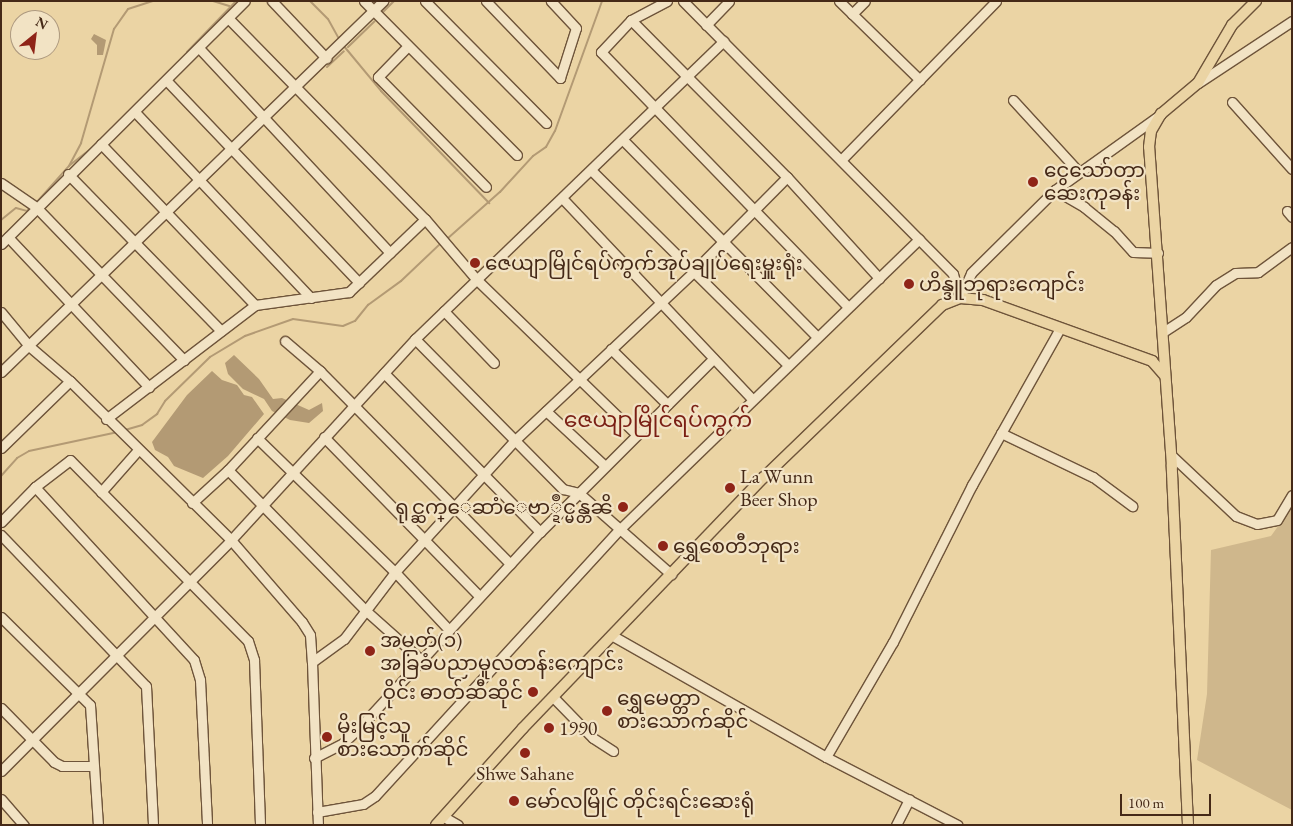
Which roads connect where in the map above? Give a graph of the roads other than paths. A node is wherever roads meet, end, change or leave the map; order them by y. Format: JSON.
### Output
{"nodes":[{"id":1,"x":245,"y":1,"type":"edge"},
{"id":2,"x":272,"y":1,"type":"edge"},
{"id":3,"x":364,"y":1,"type":"edge"},
{"id":4,"x":383,"y":1,"type":"edge"},
{"id":5,"x":425,"y":1,"type":"edge"},
{"id":6,"x":486,"y":1,"type":"edge"},
{"id":7,"x":551,"y":1,"type":"edge"},
{"id":8,"x":667,"y":1,"type":"edge"},
{"id":9,"x":683,"y":1,"type":"edge"},
{"id":10,"x":729,"y":1,"type":"edge"},
{"id":11,"x":839,"y":1,"type":"edge"},
{"id":12,"x":865,"y":1,"type":"edge"},
{"id":13,"x":1256,"y":1,"type":"edge"},
{"id":14,"x":993,"y":2,"type":"edge"},
{"id":15,"x":373,"y":11,"type":"junction"},
{"id":16,"x":852,"y":14,"type":"junction"},
{"id":17,"x":228,"y":19,"type":"junction"},
{"id":18,"x":631,"y":20,"type":"junction"},
{"id":19,"x":1292,"y":21,"type":"edge"},
{"id":20,"x":706,"y":25,"type":"junction"},
{"id":21,"x":724,"y":42,"type":"junction"},
{"id":22,"x":407,"y":47,"type":"junction"},
{"id":23,"x":199,"y":48,"type":"junction"},
{"id":24,"x":326,"y":58,"type":"junction"},
{"id":25,"x":687,"y":77,"type":"junction"},
{"id":26,"x":166,"y":80,"type":"junction"},
{"id":27,"x":920,"y":80,"type":"junction"},
{"id":28,"x":1198,"y":83,"type":"junction"},
{"id":29,"x":295,"y":88,"type":"junction"},
{"id":30,"x":1013,"y":100,"type":"dead end"},
{"id":31,"x":1232,"y":102,"type":"dead end"},
{"id":32,"x":655,"y":107,"type":"junction"},
{"id":33,"x":135,"y":112,"type":"junction"},
{"id":34,"x":1161,"y":114,"type":"junction"},
{"id":35,"x":264,"y":118,"type":"junction"},
{"id":36,"x":546,"y":123,"type":"dead end"},
{"id":37,"x":624,"y":140,"type":"junction"},
{"id":38,"x":100,"y":144,"type":"junction"},
{"id":39,"x":232,"y":149,"type":"junction"},
{"id":40,"x":517,"y":155,"type":"dead end"},
{"id":41,"x":841,"y":160,"type":"junction"},
{"id":42,"x":1292,"y":168,"type":"edge"},
{"id":43,"x":591,"y":170,"type":"junction"},
{"id":44,"x":1079,"y":172,"type":"junction"},
{"id":45,"x":68,"y":174,"type":"junction"},
{"id":46,"x":787,"y":177,"type":"junction"},
{"id":47,"x":200,"y":180,"type":"junction"},
{"id":48,"x":1,"y":183,"type":"edge"},
{"id":49,"x":486,"y":187,"type":"dead end"},
{"id":50,"x":1055,"y":190,"type":"junction"},
{"id":51,"x":562,"y":198,"type":"junction"},
{"id":52,"x":36,"y":207,"type":"junction"},
{"id":53,"x":753,"y":210,"type":"junction"},
{"id":54,"x":166,"y":212,"type":"junction"},
{"id":55,"x":425,"y":219,"type":"junction"},
{"id":56,"x":918,"y":239,"type":"junction"},
{"id":57,"x":5,"y":240,"type":"edge"},
{"id":58,"x":723,"y":241,"type":"junction"},
{"id":59,"x":135,"y":243,"type":"junction"},
{"id":60,"x":1292,"y":247,"type":"edge"},
{"id":61,"x":390,"y":253,"type":"junction"},
{"id":62,"x":1158,"y":253,"type":"junction"},
{"id":63,"x":692,"y":273,"type":"junction"},
{"id":64,"x":101,"y":275,"type":"junction"},
{"id":65,"x":879,"y":278,"type":"junction"},
{"id":66,"x":476,"y":279,"type":"junction"},
{"id":67,"x":359,"y":283,"type":"junction"},
{"id":68,"x":311,"y":298,"type":"junction"},
{"id":69,"x":960,"y":298,"type":"junction"},
{"id":70,"x":72,"y":303,"type":"junction"},
{"id":71,"x":660,"y":303,"type":"junction"},
{"id":72,"x":255,"y":305,"type":"junction"},
{"id":73,"x":848,"y":308,"type":"junction"},
{"id":74,"x":444,"y":311,"type":"junction"},
{"id":75,"x":1,"y":312,"type":"edge"},
{"id":76,"x":1060,"y":328,"type":"junction"},
{"id":77,"x":222,"y":331,"type":"junction"},
{"id":78,"x":1163,"y":332,"type":"junction"},
{"id":79,"x":817,"y":337,"type":"junction"},
{"id":80,"x":415,"y":339,"type":"junction"},
{"id":81,"x":285,"y":340,"type":"dead end"},
{"id":82,"x":29,"y":346,"type":"junction"},
{"id":83,"x":612,"y":349,"type":"junction"},
{"id":84,"x":712,"y":359,"type":"junction"},
{"id":85,"x":184,"y":360,"type":"junction"},
{"id":86,"x":494,"y":363,"type":"dead end"},
{"id":87,"x":788,"y":365,"type":"junction"},
{"id":88,"x":320,"y":371,"type":"junction"},
{"id":89,"x":1,"y":372,"type":"edge"},
{"id":90,"x":384,"y":373,"type":"junction"},
{"id":91,"x":1165,"y":376,"type":"junction"},
{"id":92,"x":579,"y":380,"type":"junction"},
{"id":93,"x":70,"y":381,"type":"junction"},
{"id":94,"x":149,"y":387,"type":"junction"},
{"id":95,"x":752,"y":399,"type":"junction"},
{"id":96,"x":668,"y":404,"type":"junction"},
{"id":97,"x":354,"y":405,"type":"junction"},
{"id":98,"x":546,"y":411,"type":"junction"},
{"id":99,"x":106,"y":419,"type":"junction"},
{"id":100,"x":1002,"y":433,"type":"junction"},
{"id":101,"x":637,"y":434,"type":"junction"},
{"id":102,"x":324,"y":437,"type":"junction"},
{"id":103,"x":257,"y":438,"type":"junction"},
{"id":104,"x":514,"y":441,"type":"junction"},
{"id":105,"x":1,"y":448,"type":"edge"},
{"id":106,"x":138,"y":450,"type":"junction"},
{"id":107,"x":1171,"y":455,"type":"junction"},
{"id":108,"x":605,"y":466,"type":"junction"},
{"id":109,"x":228,"y":470,"type":"junction"},
{"id":110,"x":294,"y":472,"type":"junction"},
{"id":111,"x":484,"y":475,"type":"junction"},
{"id":112,"x":35,"y":487,"type":"junction"},
{"id":113,"x":101,"y":492,"type":"junction"},
{"id":114,"x":579,"y":493,"type":"junction"},
{"id":115,"x":1292,"y":495,"type":"edge"},
{"id":116,"x":192,"y":503,"type":"junction"},
{"id":117,"x":263,"y":504,"type":"junction"},
{"id":118,"x":1132,"y":506,"type":"dead end"},
{"id":119,"x":454,"y":508,"type":"junction"},
{"id":120,"x":1,"y":522,"type":"edge"},
{"id":121,"x":621,"y":528,"type":"junction"},
{"id":122,"x":540,"y":532,"type":"junction"},
{"id":123,"x":1,"y":536,"type":"edge"},
{"id":124,"x":231,"y":540,"type":"junction"},
{"id":125,"x":424,"y":542,"type":"junction"},
{"id":126,"x":510,"y":564,"type":"junction"},
{"id":127,"x":395,"y":572,"type":"junction"},
{"id":128,"x":670,"y":574,"type":"junction"},
{"id":129,"x":190,"y":581,"type":"junction"},
{"id":130,"x":480,"y":596,"type":"junction"},
{"id":131,"x":364,"y":609,"type":"junction"},
{"id":132,"x":1,"y":617,"type":"edge"},
{"id":133,"x":154,"y":618,"type":"junction"},
{"id":134,"x":449,"y":630,"type":"junction"},
{"id":135,"x":613,"y":636,"type":"junction"},
{"id":136,"x":116,"y":656,"type":"junction"},
{"id":137,"x":421,"y":660,"type":"junction"},
{"id":138,"x":312,"y":662,"type":"junction"},
{"id":139,"x":79,"y":693,"type":"junction"},
{"id":140,"x":553,"y":697,"type":"junction"},
{"id":141,"x":1,"y":708,"type":"edge"},
{"id":142,"x":33,"y":739,"type":"junction"},
{"id":143,"x":612,"y":751,"type":"dead end"},
{"id":144,"x":314,"y":758,"type":"junction"},
{"id":145,"x":826,"y":758,"type":"junction"},
{"id":146,"x":93,"y":766,"type":"junction"},
{"id":147,"x":1,"y":771,"type":"edge"},
{"id":148,"x":1,"y":799,"type":"edge"},
{"id":149,"x":909,"y":799,"type":"junction"},
{"id":150,"x":317,"y":812,"type":"junction"},
{"id":151,"x":444,"y":817,"type":"junction"},
{"id":152,"x":24,"y":825,"type":"edge"},
{"id":153,"x":98,"y":825,"type":"edge"},
{"id":154,"x":153,"y":825,"type":"edge"},
{"id":155,"x":206,"y":825,"type":"edge"},
{"id":156,"x":260,"y":825,"type":"edge"},
{"id":157,"x":318,"y":825,"type":"edge"},
{"id":158,"x":436,"y":825,"type":"edge"},
{"id":159,"x":458,"y":825,"type":"edge"},
{"id":160,"x":896,"y":825,"type":"edge"},
{"id":161,"x":958,"y":825,"type":"edge"},
{"id":162,"x":1188,"y":825,"type":"edge"}],
"edges":[{"from":1,"to":17,"type":"street"},
{"from":2,"to":24,"type":"street"},
{"from":3,"to":15,"type":"street"},
{"from":4,"to":15,"type":"street"},
{"from":5,"to":36,"type":"street"},
{"from":6,"to":7,"type":"street"},
{"from":8,"to":18,"type":"street"},
{"from":9,"to":20,"type":"street"},
{"from":10,"to":20,"type":"street"},
{"from":11,"to":16,"type":"street"},
{"from":12,"to":16,"type":"street"},
{"from":13,"to":28,"type":"main road"},
{"from":14,"to":27,"type":"street"},
{"from":15,"to":22,"type":"street"},
{"from":15,"to":24,"type":"street"},
{"from":16,"to":27,"type":"street"},
{"from":17,"to":23,"type":"street"},
{"from":17,"to":29,"type":"street"},
{"from":18,"to":25,"type":"street"},
{"from":18,"to":32,"type":"street"},
{"from":19,"to":28,"type":"street"},
{"from":20,"to":21,"type":"street"},
{"from":21,"to":25,"type":"street"},
{"from":21,"to":41,"type":"street"},
{"from":22,"to":40,"type":"street"},
{"from":22,"to":49,"type":"street"},
{"from":23,"to":26,"type":"street"},
{"from":23,"to":35,"type":"street"},
{"from":24,"to":29,"type":"street"},
{"from":25,"to":32,"type":"street"},
{"from":25,"to":46,"type":"street"},
{"from":26,"to":33,"type":"street"},
{"from":26,"to":39,"type":"street"},
{"from":27,"to":41,"type":"street"},
{"from":28,"to":34,"type":"main road"},
{"from":29,"to":35,"type":"street"},
{"from":29,"to":55,"type":"street"},
{"from":30,"to":44,"type":"street"},
{"from":31,"to":42,"type":"street"},
{"from":32,"to":37,"type":"street"},
{"from":32,"to":53,"type":"street"},
{"from":33,"to":38,"type":"street"},
{"from":33,"to":47,"type":"street"},
{"from":34,"to":44,"type":"street"},
{"from":34,"to":62,"type":"main road"},
{"from":35,"to":39,"type":"street"},
{"from":35,"to":61,"type":"street"},
{"from":37,"to":43,"type":"street"},
{"from":37,"to":58,"type":"street"},
{"from":38,"to":45,"type":"street"},
{"from":38,"to":54,"type":"street"},
{"from":39,"to":47,"type":"street"},
{"from":39,"to":67,"type":"street"},
{"from":41,"to":56,"type":"street"},
{"from":43,"to":51,"type":"street"},
{"from":43,"to":63,"type":"street"},
{"from":44,"to":50,"type":"street"},
{"from":45,"to":52,"type":"street"},
{"from":45,"to":59,"type":"street"},
{"from":46,"to":53,"type":"street"},
{"from":46,"to":65,"type":"street"},
{"from":47,"to":54,"type":"street"},
{"from":47,"to":68,"type":"street"},
{"from":48,"to":52,"type":"street"},
{"from":50,"to":62,"type":"street"},
{"from":50,"to":69,"type":"street"},
{"from":51,"to":66,"type":"street"},
{"from":51,"to":71,"type":"street"},
{"from":52,"to":57,"type":"street"},
{"from":52,"to":64,"type":"street"},
{"from":53,"to":58,"type":"street"},
{"from":53,"to":73,"type":"street"},
{"from":54,"to":59,"type":"street"},
{"from":54,"to":72,"type":"street"},
{"from":55,"to":61,"type":"street"},
{"from":55,"to":66,"type":"street"},
{"from":56,"to":65,"type":"street"},
{"from":56,"to":69,"type":"street"},
{"from":57,"to":70,"type":"street"},
{"from":58,"to":63,"type":"street"},
{"from":58,"to":79,"type":"street"},
{"from":59,"to":64,"type":"street"},
{"from":59,"to":77,"type":"street"},
{"from":60,"to":78,"type":"street"},
{"from":61,"to":67,"type":"street"},
{"from":62,"to":78,"type":"main road"},
{"from":63,"to":71,"type":"street"},
{"from":63,"to":87,"type":"street"},
{"from":64,"to":70,"type":"street"},
{"from":64,"to":85,"type":"street"},
{"from":65,"to":73,"type":"street"},
{"from":66,"to":74,"type":"street"},
{"from":66,"to":92,"type":"street"},
{"from":67,"to":68,"type":"street"},
{"from":68,"to":72,"type":"street"},
{"from":69,"to":76,"type":"main road"},
{"from":69,"to":128,"type":"main road"},
{"from":70,"to":82,"type":"street"},
{"from":70,"to":94,"type":"street"},
{"from":71,"to":83,"type":"street"},
{"from":71,"to":84,"type":"street"},
{"from":72,"to":77,"type":"street"},
{"from":73,"to":79,"type":"street"},
{"from":74,"to":80,"type":"street"},
{"from":74,"to":86,"type":"street"},
{"from":75,"to":82,"type":"street"},
{"from":76,"to":91,"type":"main road"},
{"from":76,"to":100,"type":"street"},
{"from":77,"to":85,"type":"street"},
{"from":78,"to":91,"type":"main road"},
{"from":79,"to":87,"type":"street"},
{"from":80,"to":90,"type":"street"},
{"from":80,"to":104,"type":"street"},
{"from":81,"to":88,"type":"street"},
{"from":82,"to":89,"type":"street"},
{"from":82,"to":93,"type":"street"},
{"from":83,"to":92,"type":"street"},
{"from":83,"to":96,"type":"street"},
{"from":84,"to":95,"type":"street"},
{"from":84,"to":96,"type":"street"},
{"from":85,"to":94,"type":"street"},
{"from":87,"to":95,"type":"street"},
{"from":88,"to":97,"type":"street"},
{"from":88,"to":103,"type":"street"},
{"from":90,"to":97,"type":"street"},
{"from":90,"to":111,"type":"street"},
{"from":91,"to":107,"type":"main road"},
{"from":92,"to":98,"type":"street"},
{"from":92,"to":101,"type":"street"},
{"from":93,"to":99,"type":"street"},
{"from":93,"to":105,"type":"street"},
{"from":94,"to":99,"type":"street"},
{"from":95,"to":121,"type":"street"},
{"from":96,"to":101,"type":"street"},
{"from":97,"to":102,"type":"street"},
{"from":97,"to":119,"type":"street"},
{"from":98,"to":104,"type":"street"},
{"from":98,"to":108,"type":"street"},
{"from":99,"to":106,"type":"street"},
{"from":100,"to":118,"type":"street"},
{"from":100,"to":145,"type":"street"},
{"from":101,"to":108,"type":"street"},
{"from":102,"to":110,"type":"street"},
{"from":102,"to":125,"type":"street"},
{"from":103,"to":109,"type":"street"},
{"from":103,"to":110,"type":"street"},
{"from":104,"to":111,"type":"street"},
{"from":104,"to":114,"type":"street"},
{"from":106,"to":113,"type":"street"},
{"from":106,"to":116,"type":"street"},
{"from":107,"to":115,"type":"street"},
{"from":107,"to":162,"type":"main road"},
{"from":108,"to":114,"type":"street"},
{"from":109,"to":116,"type":"street"},
{"from":109,"to":117,"type":"street"},
{"from":110,"to":117,"type":"street"},
{"from":110,"to":127,"type":"street"},
{"from":111,"to":119,"type":"street"},
{"from":111,"to":122,"type":"street"},
{"from":112,"to":113,"type":"street"},
{"from":112,"to":120,"type":"street"},
{"from":112,"to":133,"type":"street"},
{"from":113,"to":129,"type":"street"},
{"from":114,"to":121,"type":"street"},
{"from":114,"to":122,"type":"street"},
{"from":116,"to":124,"type":"street"},
{"from":117,"to":124,"type":"street"},
{"from":117,"to":131,"type":"street"},
{"from":119,"to":125,"type":"street"},
{"from":119,"to":126,"type":"street"},
{"from":121,"to":128,"type":"street"},
{"from":121,"to":150,"type":"street"},
{"from":122,"to":126,"type":"street"},
{"from":123,"to":136,"type":"street"},
{"from":124,"to":129,"type":"street"},
{"from":124,"to":138,"type":"street"},
{"from":125,"to":127,"type":"street"},
{"from":125,"to":130,"type":"street"},
{"from":126,"to":130,"type":"street"},
{"from":127,"to":131,"type":"street"},
{"from":127,"to":134,"type":"street"},
{"from":128,"to":135,"type":"main road"},
{"from":129,"to":133,"type":"street"},
{"from":129,"to":156,"type":"street"},
{"from":130,"to":134,"type":"street"},
{"from":131,"to":137,"type":"street"},
{"from":131,"to":138,"type":"street"},
{"from":132,"to":139,"type":"street"},
{"from":133,"to":136,"type":"street"},
{"from":133,"to":155,"type":"street"},
{"from":134,"to":137,"type":"street"},
{"from":135,"to":140,"type":"main road"},
{"from":135,"to":145,"type":"street"},
{"from":136,"to":139,"type":"street"},
{"from":136,"to":154,"type":"street"},
{"from":137,"to":144,"type":"street"},
{"from":138,"to":144,"type":"street"},
{"from":139,"to":142,"type":"street"},
{"from":139,"to":146,"type":"street"},
{"from":140,"to":143,"type":"street"},
{"from":140,"to":151,"type":"main road"},
{"from":141,"to":142,"type":"street"},
{"from":142,"to":146,"type":"street"},
{"from":142,"to":147,"type":"street"},
{"from":144,"to":150,"type":"street"},
{"from":145,"to":149,"type":"street"},
{"from":146,"to":153,"type":"street"},
{"from":148,"to":152,"type":"street"},
{"from":149,"to":160,"type":"street"},
{"from":149,"to":161,"type":"street"},
{"from":150,"to":157,"type":"street"},
{"from":151,"to":158,"type":"main road"},
{"from":151,"to":159,"type":"street"}]}
